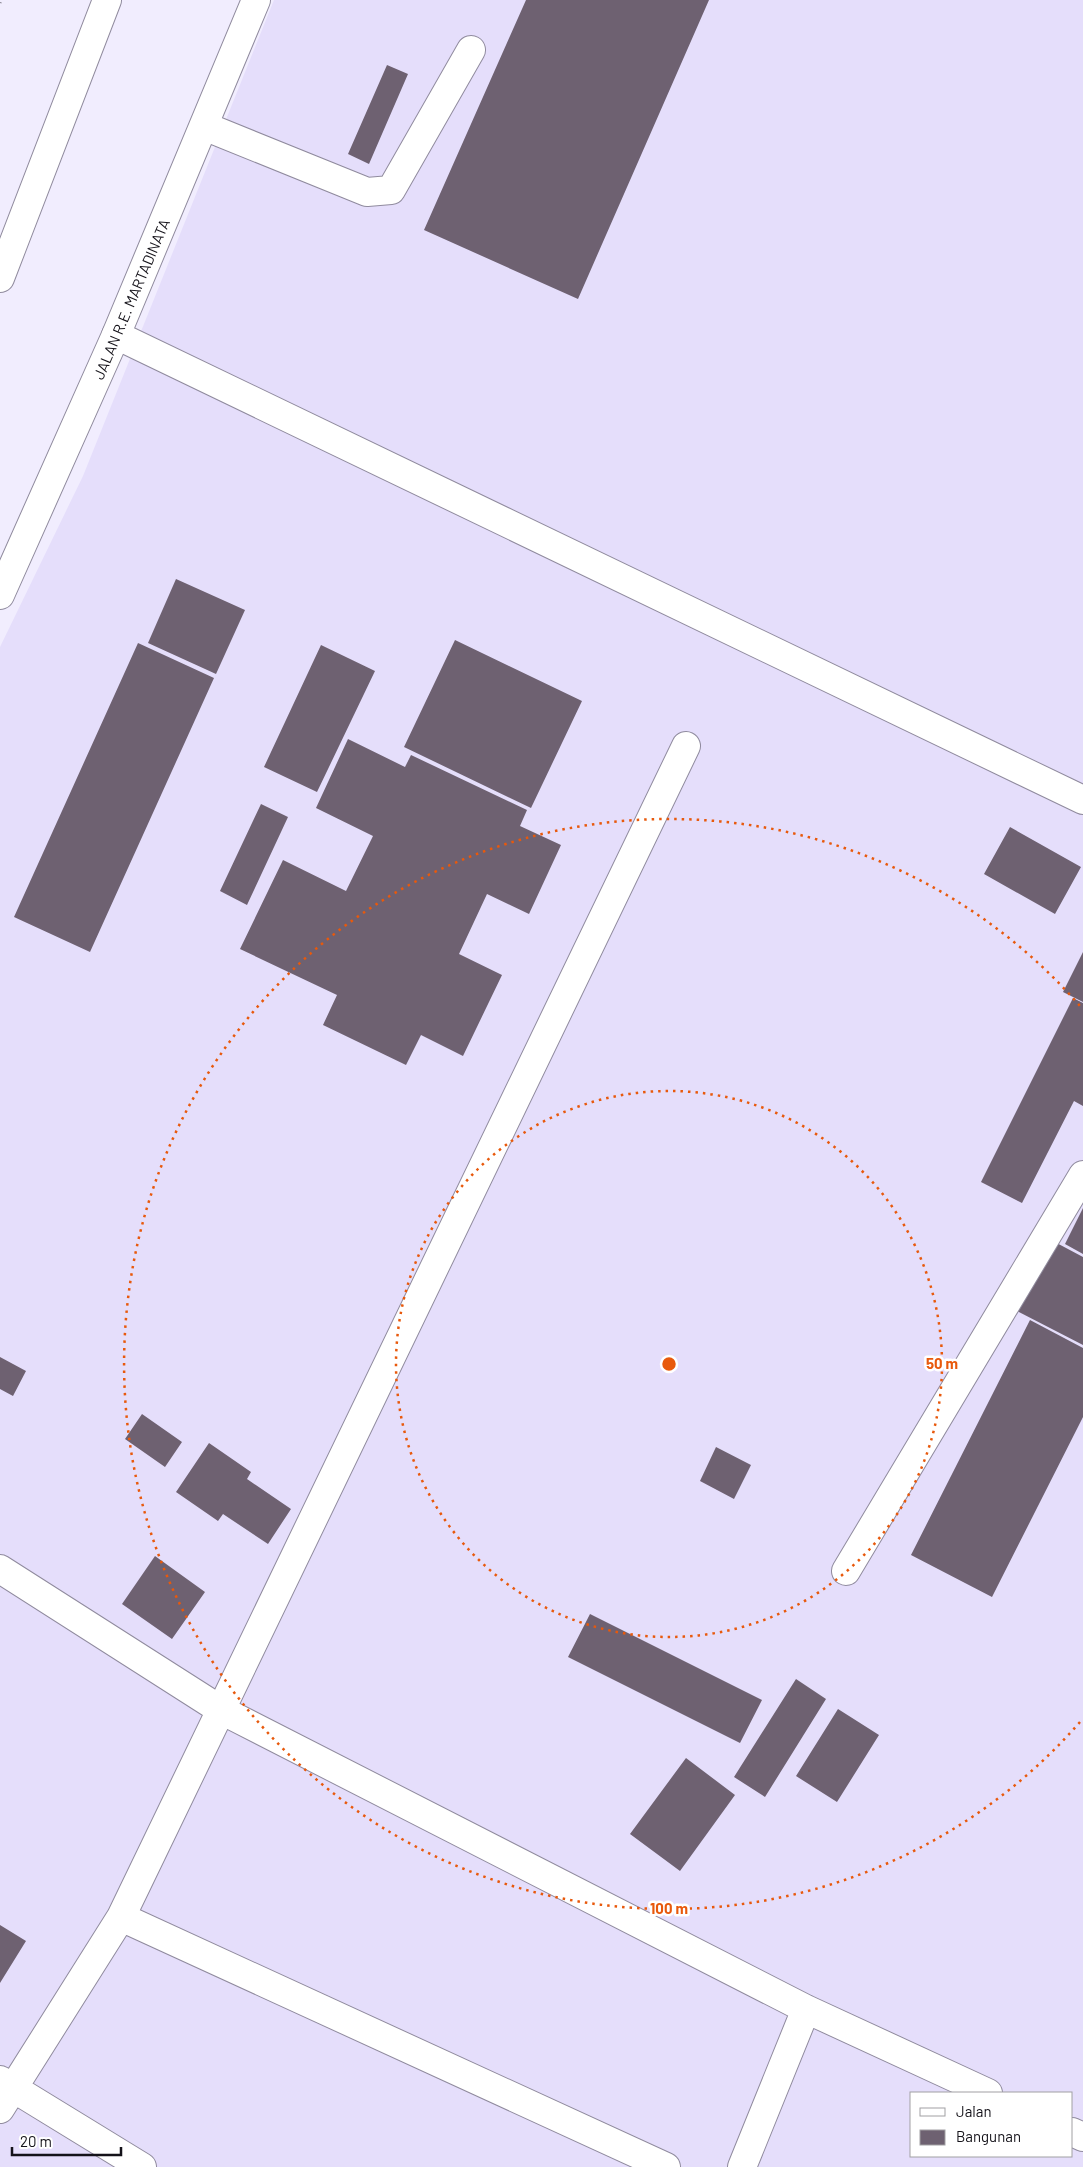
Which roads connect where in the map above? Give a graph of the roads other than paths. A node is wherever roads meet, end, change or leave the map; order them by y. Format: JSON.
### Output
{"nodes":[{"id":1,"x":107,"y":0,"type":"edge"},
{"id":2,"x":256,"y":0,"type":"edge"},
{"id":3,"x":471,"y":50,"type":"dead end"},
{"id":4,"x":204,"y":126,"type":"junction"},
{"id":5,"x":0,"y":278,"type":"edge"},
{"id":6,"x":116,"y":335,"type":"junction"},
{"id":7,"x":7,"y":564,"type":"edge"},
{"id":8,"x":0,"y":596,"type":"edge"},
{"id":9,"x":686,"y":746,"type":"dead end"},
{"id":10,"x":1083,"y":800,"type":"edge"},
{"id":11,"x":1083,"y":1175,"type":"edge"},
{"id":12,"x":0,"y":1569,"type":"edge"},
{"id":13,"x":846,"y":1571,"type":"dead end"},
{"id":14,"x":221,"y":1710,"type":"junction"},
{"id":15,"x":121,"y":1917,"type":"junction"},
{"id":16,"x":806,"y":2009,"type":"junction"},
{"id":17,"x":4,"y":2092,"type":"edge"},
{"id":18,"x":986,"y":2092,"type":"edge"},
{"id":19,"x":142,"y":2167,"type":"edge"},
{"id":20,"x":666,"y":2167,"type":"edge"},
{"id":21,"x":742,"y":2167,"type":"edge"}],
"edges":[{"from":1,"to":5,"type":"main road"},
{"from":2,"to":4,"type":"main road","name":"JALAN R.E. MARTADINATA"},
{"from":3,"to":4,"type":"main road"},
{"from":4,"to":6,"type":"main road","name":"JALAN R.E. MARTADINATA"},
{"from":6,"to":7,"type":"main road","name":"JALAN R.E. MARTADINATA"},
{"from":6,"to":10,"type":"main road"},
{"from":7,"to":8,"type":"main road","name":"JALAN R.E. MARTADINATA"},
{"from":9,"to":14,"type":"main road"},
{"from":11,"to":13,"type":"main road"},
{"from":12,"to":14,"type":"main road"},
{"from":14,"to":15,"type":"main road"},
{"from":14,"to":16,"type":"main road"},
{"from":15,"to":17,"type":"main road"},
{"from":15,"to":20,"type":"main road"},
{"from":16,"to":18,"type":"main road"},
{"from":16,"to":21,"type":"main road"},
{"from":17,"to":19,"type":"main road"}]}
